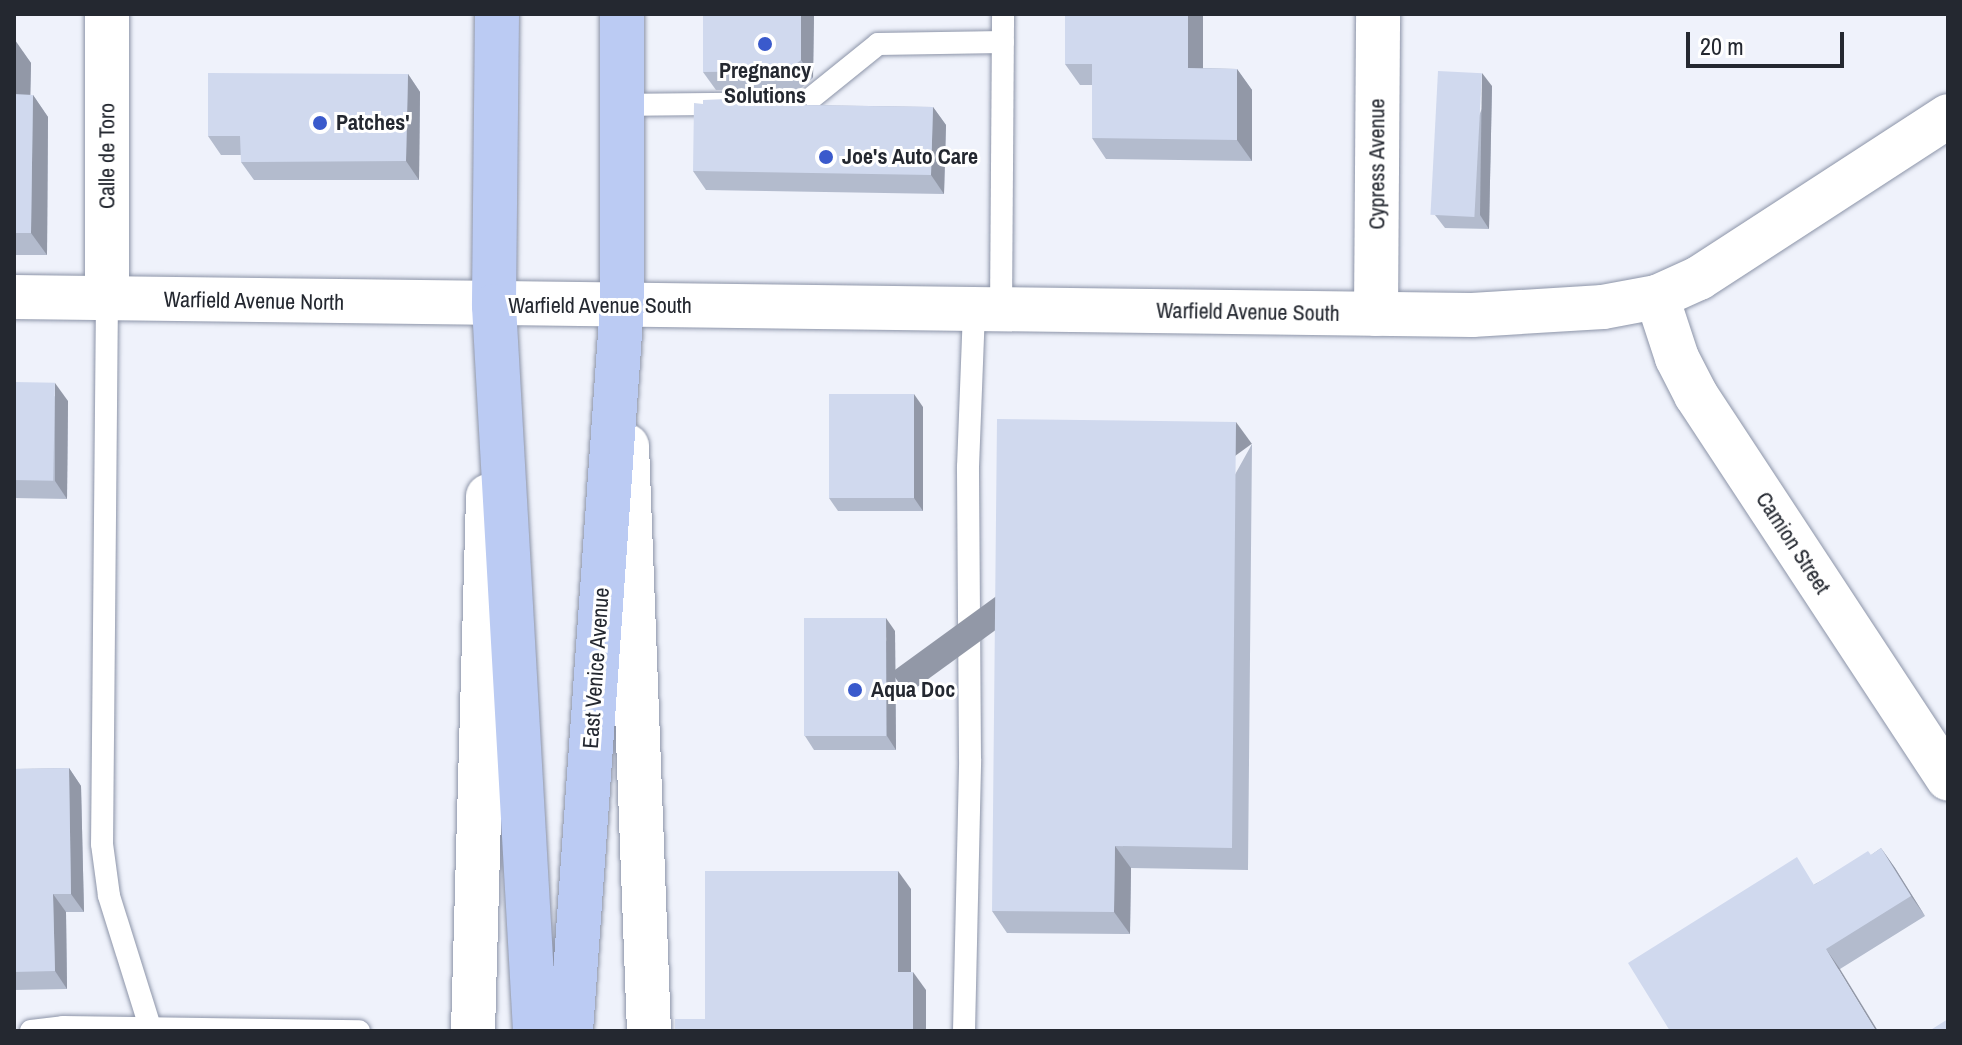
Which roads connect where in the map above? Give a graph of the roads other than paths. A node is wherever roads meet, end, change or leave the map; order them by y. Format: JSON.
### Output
{"nodes":[{"id":1,"x":107,"y":14,"type":"edge"},
{"id":2,"x":497,"y":14,"type":"edge"},
{"id":3,"x":622,"y":14,"type":"edge"},
{"id":4,"x":1003,"y":14,"type":"edge"},
{"id":5,"x":1378,"y":14,"type":"edge"},
{"id":6,"x":1003,"y":42,"type":"junction"},
{"id":7,"x":622,"y":105,"type":"junction"},
{"id":8,"x":1948,"y":116,"type":"edge"},
{"id":9,"x":14,"y":297,"type":"edge"},
{"id":10,"x":107,"y":297,"type":"junction"},
{"id":11,"x":1657,"y":297,"type":"junction"},
{"id":12,"x":622,"y":305,"type":"junction"},
{"id":13,"x":494,"y":306,"type":"junction"},
{"id":14,"x":987,"y":309,"type":"junction"},
{"id":15,"x":1376,"y":314,"type":"junction"},
{"id":16,"x":1948,"y":779,"type":"edge"},
{"id":17,"x":150,"y":1027,"type":"junction"},
{"id":18,"x":31,"y":1031,"type":"edge"},
{"id":19,"x":359,"y":1031,"type":"edge"},
{"id":20,"x":473,"y":1031,"type":"edge"},
{"id":21,"x":535,"y":1031,"type":"edge"},
{"id":22,"x":571,"y":1031,"type":"edge"},
{"id":23,"x":649,"y":1031,"type":"edge"},
{"id":24,"x":964,"y":1031,"type":"edge"}],
"edges":[{"from":1,"to":10,"type":"street","name":"Calle de Toro"},
{"from":2,"to":13,"type":"main road"},
{"from":3,"to":7,"type":"main road","name":"East Venice Avenue"},
{"from":4,"to":6,"type":"lane"},
{"from":5,"to":15,"type":"street","name":"Cypress Avenue"},
{"from":6,"to":7,"type":"lane"},
{"from":6,"to":14,"type":"lane"},
{"from":7,"to":12,"type":"main road","name":"East Venice Avenue"},
{"from":8,"to":11,"type":"street","name":"Warfield Avenue South"},
{"from":9,"to":10,"type":"street","name":"Warfield Avenue North"},
{"from":10,"to":13,"type":"street","name":"Warfield Avenue North"},
{"from":10,"to":17,"type":"lane"},
{"from":11,"to":15,"type":"street","name":"Warfield Avenue South"},
{"from":11,"to":16,"type":"street","name":"Camion Street"},
{"from":12,"to":13,"type":"street","name":"Warfield Avenue South"},
{"from":12,"to":14,"type":"street","name":"Warfield Avenue South"},
{"from":12,"to":22,"type":"main road","name":"East Venice Avenue"},
{"from":12,"to":23,"type":"street","name":"East Venice Avenue"},
{"from":13,"to":20,"type":"street"},
{"from":13,"to":21,"type":"main road"},
{"from":14,"to":15,"type":"street","name":"Warfield Avenue South"},
{"from":14,"to":24,"type":"lane"},
{"from":17,"to":18,"type":"lane"},
{"from":17,"to":19,"type":"lane"}]}
